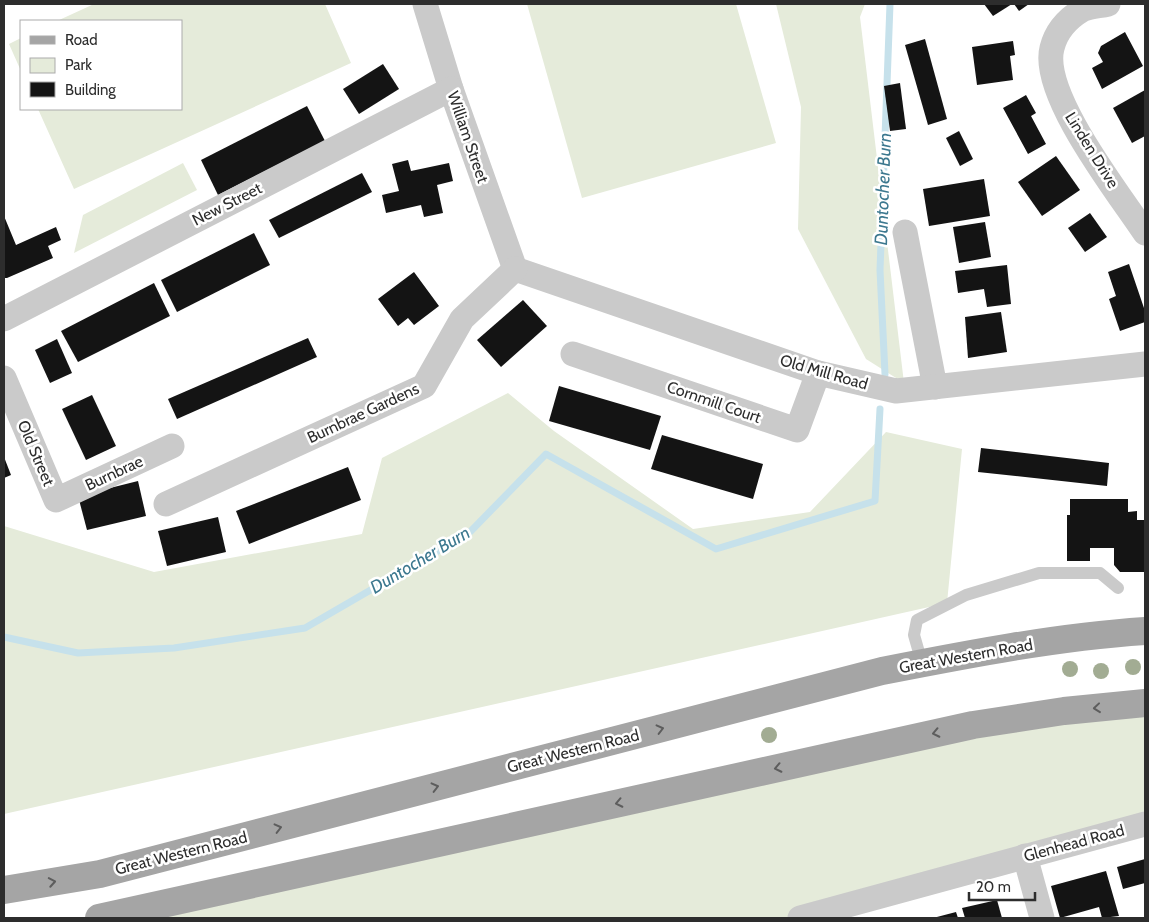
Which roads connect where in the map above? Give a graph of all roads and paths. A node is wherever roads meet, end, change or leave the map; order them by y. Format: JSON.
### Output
{"nodes":[{"id":1,"x":425,"y":4,"type":"edge"},
{"id":2,"x":1108,"y":4,"type":"edge"},
{"id":3,"x":451,"y":89,"type":"junction"},
{"id":4,"x":905,"y":232,"type":"dead end"},
{"id":5,"x":1145,"y":233,"type":"edge"},
{"id":6,"x":515,"y":269,"type":"junction"},
{"id":7,"x":4,"y":319,"type":"edge"},
{"id":8,"x":573,"y":354,"type":"dead end"},
{"id":9,"x":1145,"y":364,"type":"edge"},
{"id":10,"x":818,"y":372,"type":"junction"},
{"id":11,"x":5,"y":383,"type":"edge"},
{"id":12,"x":935,"y":387,"type":"junction"},
{"id":13,"x":172,"y":446,"type":"dead end"},
{"id":14,"x":56,"y":500,"type":"joint"},
{"id":15,"x":166,"y":504,"type":"dead end"},
{"id":16,"x":1118,"y":588,"type":"dead end"},
{"id":17,"x":1145,"y":631,"type":"edge"},
{"id":18,"x":922,"y":663,"type":"junction"},
{"id":19,"x":1145,"y":703,"type":"edge"},
{"id":20,"x":1145,"y":824,"type":"edge"},
{"id":21,"x":1025,"y":856,"type":"junction"},
{"id":22,"x":4,"y":890,"type":"edge"},
{"id":23,"x":99,"y":918,"type":"edge"},
{"id":24,"x":800,"y":918,"type":"edge"},
{"id":25,"x":1042,"y":918,"type":"edge"}],
"edges":[{"from":1,"to":3,"type":"street","name":"William Street"},
{"from":2,"to":5,"type":"street","name":"Linden Drive"},
{"from":3,"to":6,"type":"street","name":"William Street"},
{"from":3,"to":7,"type":"street","name":"New Street"},
{"from":4,"to":12,"type":"street"},
{"from":6,"to":10,"type":"street","name":"Old Mill Road"},
{"from":6,"to":15,"type":"street","name":"Burnbrae Gardens"},
{"from":8,"to":10,"type":"street","name":"Cornmill Court"},
{"from":9,"to":12,"type":"street","name":"Old Mill Road"},
{"from":10,"to":12,"type":"street","name":"Old Mill Road"},
{"from":11,"to":14,"type":"street","name":"Old Street"},
{"from":13,"to":14,"type":"street","name":"Burnbrae"},
{"from":16,"to":18,"type":"lane"},
{"from":17,"to":18,"type":"main road","name":"Great Western Road"},
{"from":22,"to":18,"type":"main road","name":"Great Western Road","one_way":true},
{"from":19,"to":23,"type":"main road","one_way":true},
{"from":20,"to":21,"type":"street","name":"Glenhead Road"},
{"from":21,"to":24,"type":"street","name":"Glenhead Road"},
{"from":21,"to":25,"type":"street"}]}
